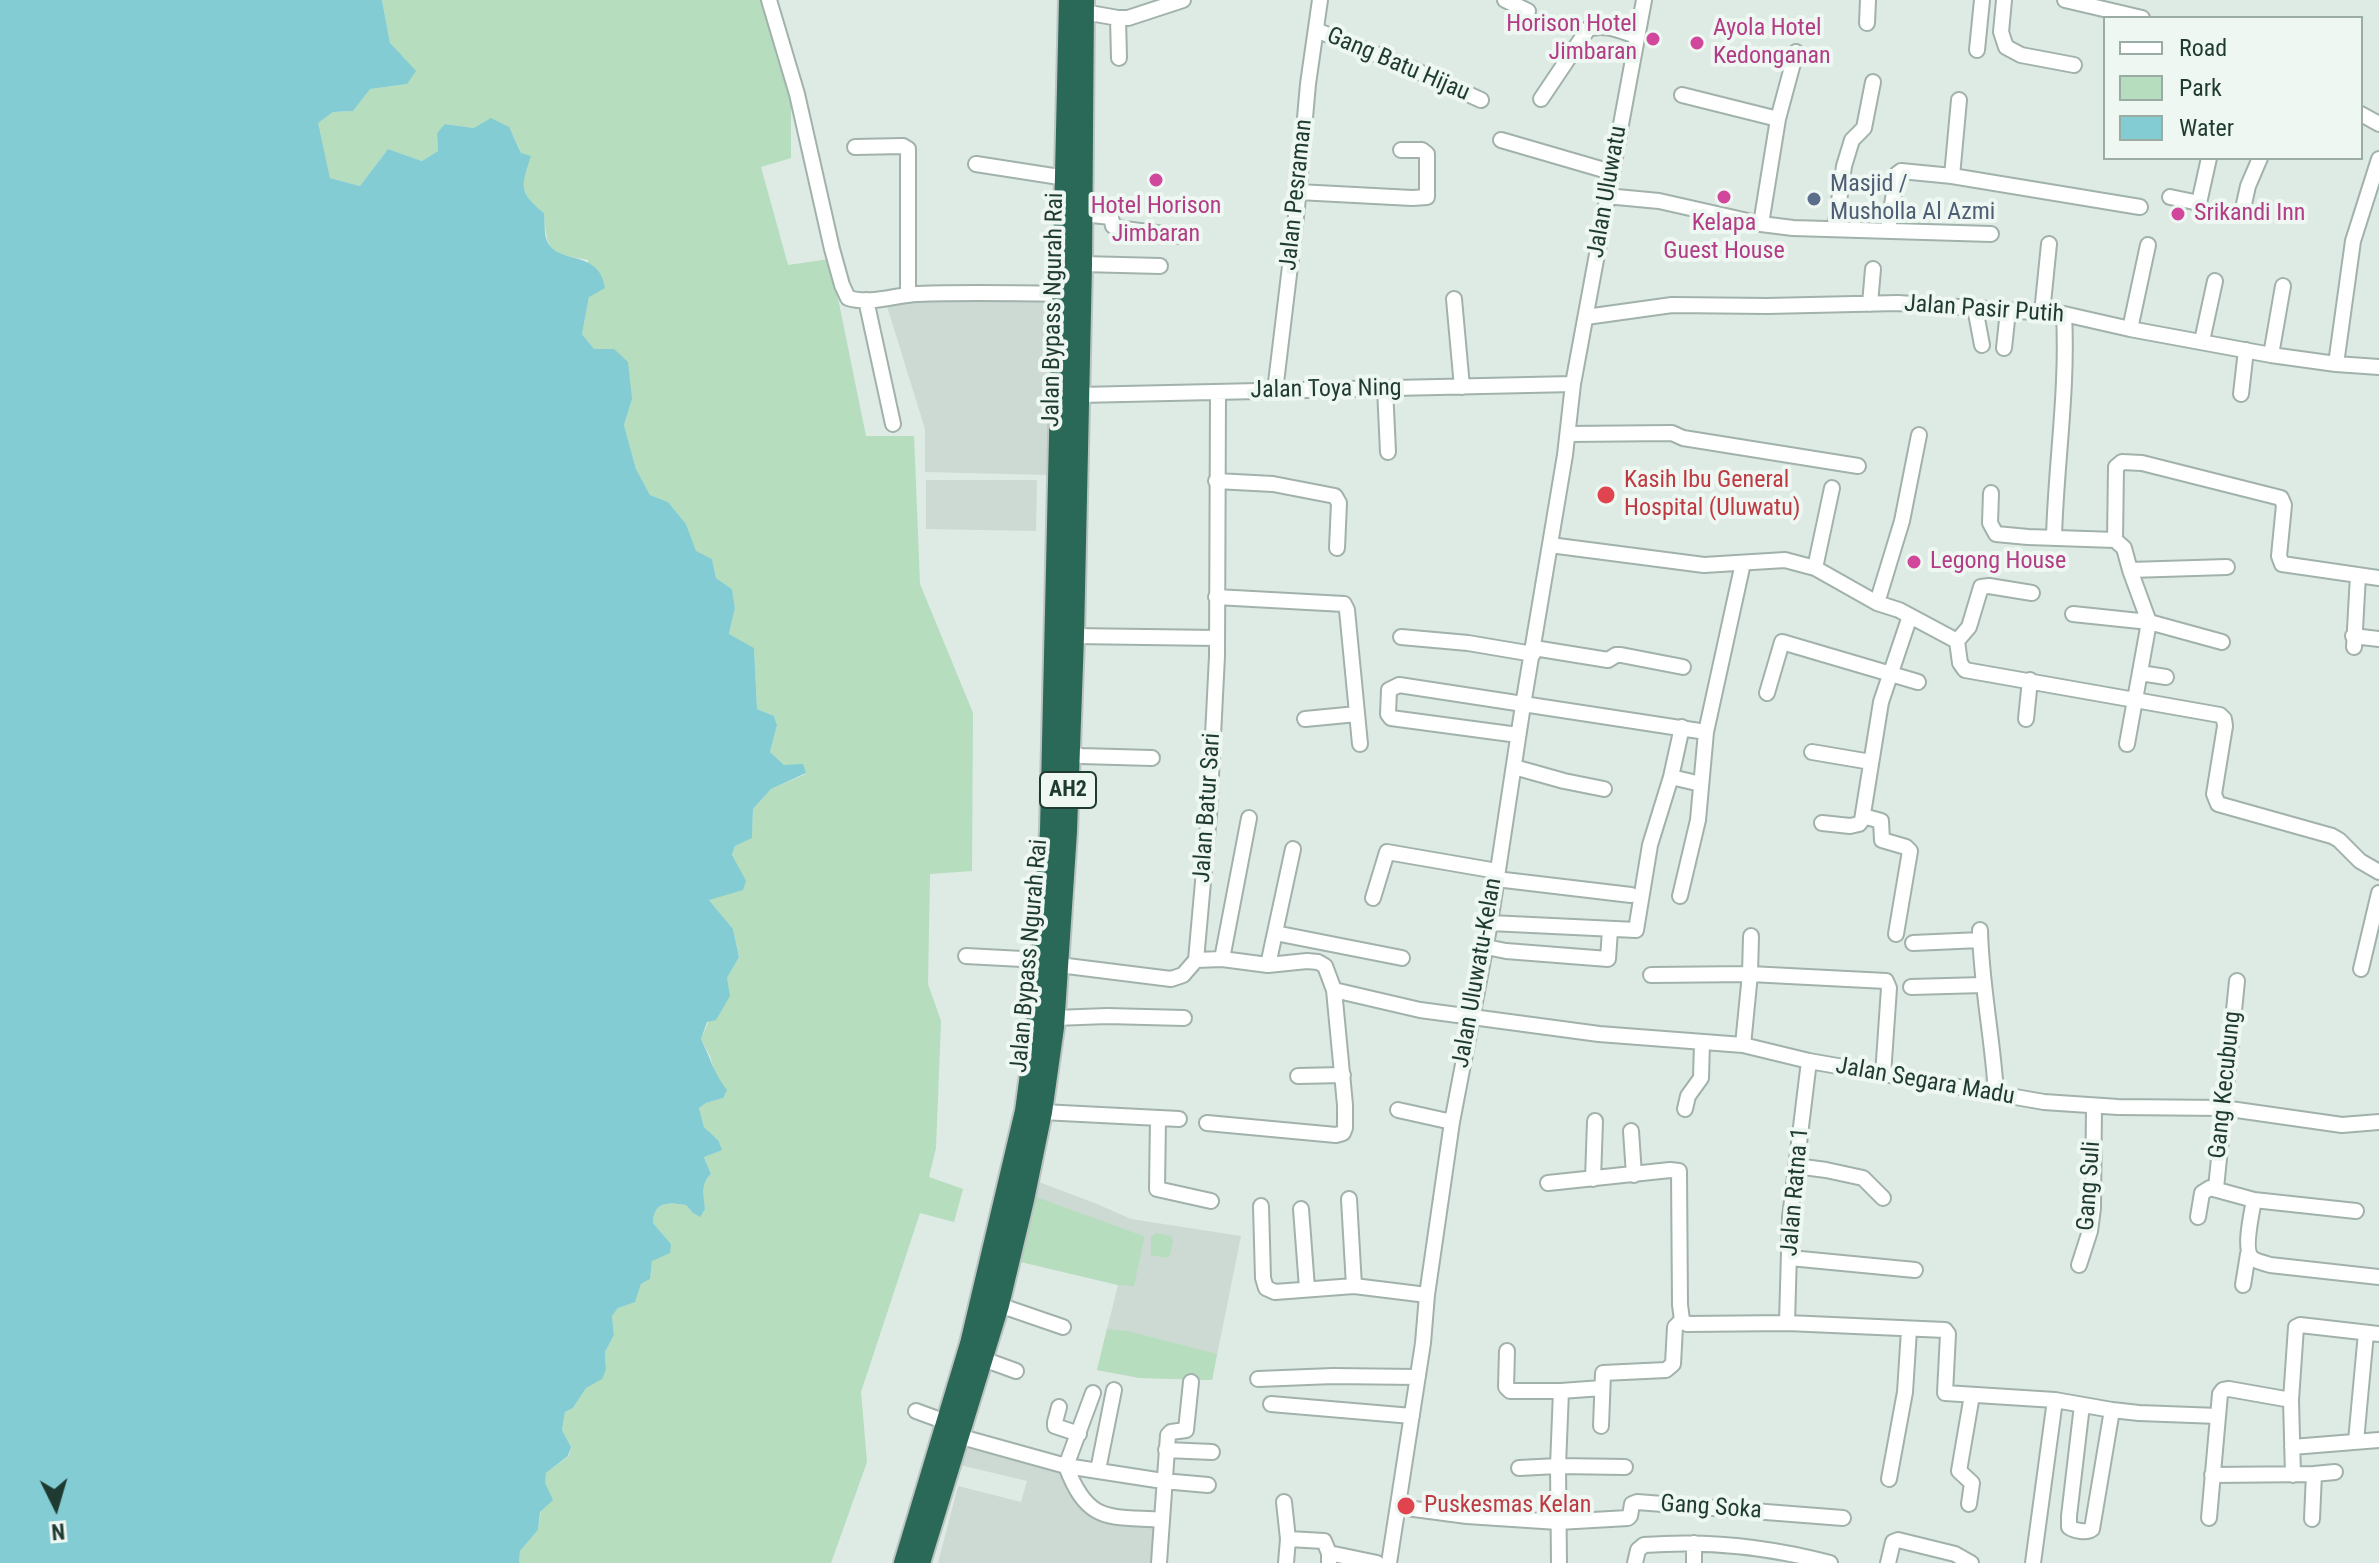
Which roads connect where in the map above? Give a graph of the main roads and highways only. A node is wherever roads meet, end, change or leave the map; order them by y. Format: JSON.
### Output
{"nodes":[{"id":1,"x":1079,"y":4,"type":"edge"},
{"id":2,"x":1070,"y":394,"type":"junction"},
{"id":3,"x":1050,"y":962,"type":"junction"},
{"id":4,"x":952,"y":1429,"type":"junction"},
{"id":5,"x":904,"y":1563,"type":"edge"},
{"id":6,"x":920,"y":1563,"type":"edge"}],
"edges":[{"from":1,"to":2,"type":"highway","name":"Jalan Bypass Ngurah Rai","number":"AH2"},
{"from":1,"to":2,"type":"highway","name":"Jalan Bypass Ngurah Rai","number":"AH2"},
{"from":2,"to":3,"type":"highway","name":"Jalan Bypass Ngurah Rai","number":"AH2"},
{"from":2,"to":3,"type":"highway","name":"Jalan Bypass Ngurah Rai","number":"AH2"},
{"from":3,"to":4,"type":"highway","name":"Jalan Bypass Ngurah Rai","number":"AH2"},
{"from":3,"to":4,"type":"highway","name":"Jalan Bypass Ngurah Rai","number":"AH2"},
{"from":4,"to":5,"type":"highway","name":"Jalan Bypass Ngurah Rai","number":"AH2"},
{"from":4,"to":6,"type":"highway","name":"Jalan Bypass Ngurah Rai","number":"AH2"}]}
